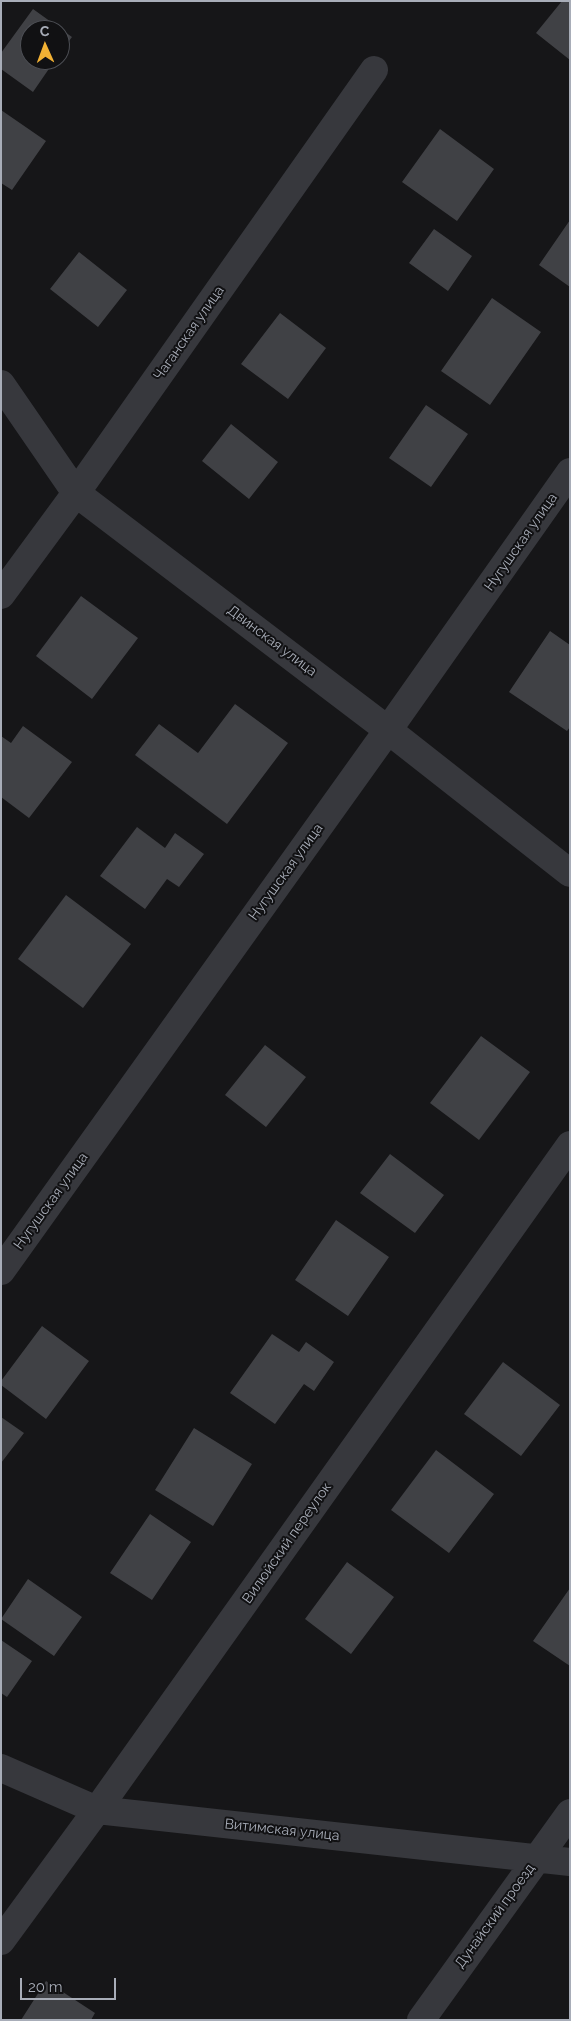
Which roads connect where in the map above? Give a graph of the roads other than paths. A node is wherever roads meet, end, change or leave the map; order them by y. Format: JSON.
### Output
{"nodes":[{"id":1,"x":374,"y":70,"type":"dead end"},
{"id":2,"x":1,"y":384,"type":"edge"},
{"id":3,"x":570,"y":472,"type":"edge"},
{"id":4,"x":76,"y":493,"type":"junction"},
{"id":5,"x":1,"y":595,"type":"edge"},
{"id":6,"x":388,"y":730,"type":"junction"},
{"id":7,"x":570,"y":873,"type":"edge"},
{"id":8,"x":570,"y":1145,"type":"edge"},
{"id":9,"x":1,"y":1271,"type":"edge"},
{"id":10,"x":1,"y":1768,"type":"edge"},
{"id":11,"x":97,"y":1810,"type":"junction"},
{"id":12,"x":570,"y":1813,"type":"edge"},
{"id":13,"x":538,"y":1857,"type":"junction"},
{"id":14,"x":570,"y":1862,"type":"edge"},
{"id":15,"x":1,"y":1940,"type":"edge"},
{"id":16,"x":421,"y":2020,"type":"edge"}],
"edges":[{"from":1,"to":4,"type":"street","name":"Чаганская улица"},
{"from":2,"to":4,"type":"street","name":"Двинская улица"},
{"from":3,"to":6,"type":"street","name":"Нугушская улица"},
{"from":4,"to":5,"type":"street","name":"Чаганская улица"},
{"from":4,"to":6,"type":"street","name":"Двинская улица"},
{"from":6,"to":7,"type":"street","name":"Двинская улица"},
{"from":6,"to":9,"type":"street","name":"Нугушская улица"},
{"from":8,"to":11,"type":"street","name":"Вилюйский переулок"},
{"from":10,"to":11,"type":"street","name":"Витимская улица"},
{"from":11,"to":13,"type":"street","name":"Витимская улица"},
{"from":11,"to":15,"type":"street","name":"Вилюйский переулок"},
{"from":12,"to":13,"type":"street","name":"Дунайский проезд"},
{"from":13,"to":14,"type":"street","name":"Витимская улица"},
{"from":13,"to":16,"type":"street","name":"Дунайский проезд"}]}
